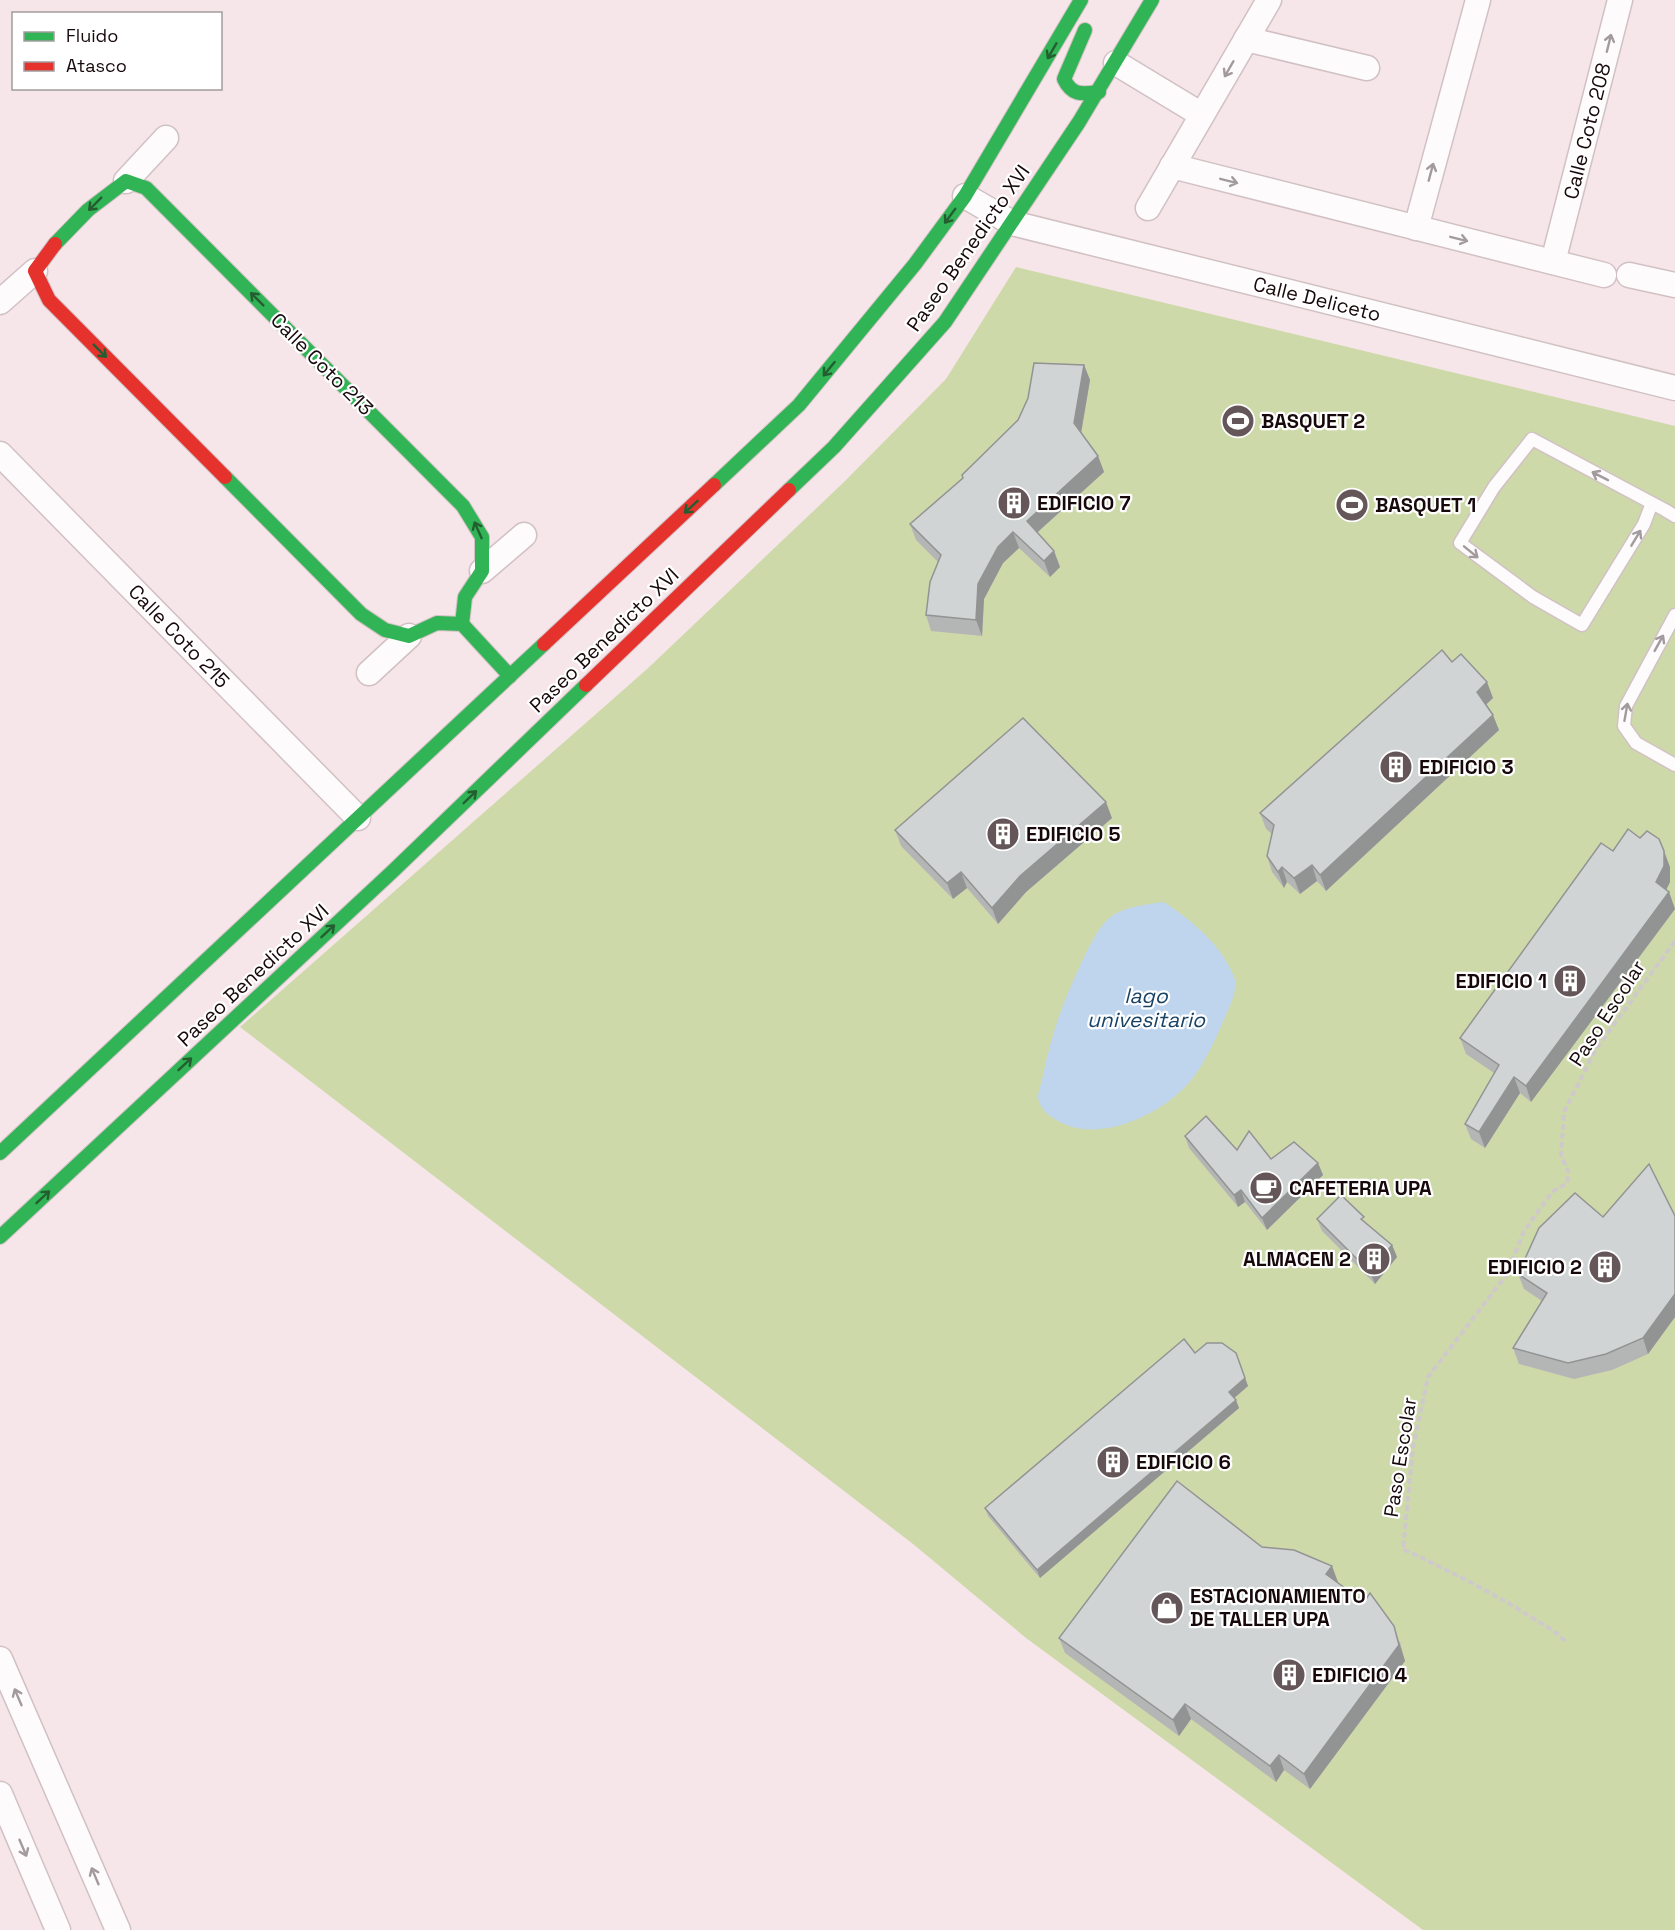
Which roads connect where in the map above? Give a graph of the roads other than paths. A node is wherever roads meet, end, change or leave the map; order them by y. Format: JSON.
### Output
{"nodes":[{"id":1,"x":1081,"y":0,"type":"edge"},
{"id":2,"x":1152,"y":0,"type":"edge"},
{"id":3,"x":1269,"y":0,"type":"edge"},
{"id":4,"x":1478,"y":0,"type":"edge"},
{"id":5,"x":1620,"y":0,"type":"edge"},
{"id":6,"x":1092,"y":10,"type":"edge"},
{"id":7,"x":1246,"y":39,"type":"junction"},
{"id":8,"x":1116,"y":63,"type":"junction"},
{"id":9,"x":1367,"y":68,"type":"dead end"},
{"id":10,"x":1099,"y":92,"type":"junction"},
{"id":11,"x":1202,"y":115,"type":"junction"},
{"id":12,"x":166,"y":138,"type":"dead end"},
{"id":13,"x":1172,"y":166,"type":"junction"},
{"id":14,"x":126,"y":182,"type":"junction"},
{"id":15,"x":964,"y":196,"type":"junction"},
{"id":16,"x":1148,"y":208,"type":"dead end"},
{"id":17,"x":1012,"y":223,"type":"junction"},
{"id":18,"x":1416,"y":228,"type":"junction"},
{"id":19,"x":1553,"y":262,"type":"junction"},
{"id":20,"x":35,"y":271,"type":"junction"},
{"id":21,"x":1604,"y":275,"type":"dead end"},
{"id":22,"x":1629,"y":275,"type":"dead end"},
{"id":23,"x":1675,"y":285,"type":"edge"},
{"id":24,"x":0,"y":302,"type":"edge"},
{"id":25,"x":1675,"y":388,"type":"edge"},
{"id":26,"x":0,"y":454,"type":"edge"},
{"id":27,"x":1652,"y":503,"type":"junction"},
{"id":28,"x":1675,"y":516,"type":"edge"},
{"id":29,"x":524,"y":535,"type":"dead end"},
{"id":30,"x":482,"y":571,"type":"junction"},
{"id":31,"x":1675,"y":615,"type":"edge"},
{"id":32,"x":462,"y":624,"type":"junction"},
{"id":33,"x":409,"y":636,"type":"junction"},
{"id":34,"x":369,"y":673,"type":"dead end"},
{"id":35,"x":510,"y":676,"type":"junction"},
{"id":36,"x":1675,"y":765,"type":"edge"},
{"id":37,"x":358,"y":818,"type":"junction"},
{"id":38,"x":0,"y":1154,"type":"edge"},
{"id":39,"x":0,"y":1237,"type":"edge"},
{"id":40,"x":0,"y":1659,"type":"edge"},
{"id":41,"x":0,"y":1794,"type":"edge"},
{"id":42,"x":58,"y":1930,"type":"edge"},
{"id":43,"x":118,"y":1930,"type":"edge"}],
"edges":[{"from":1,"to":15,"type":"street","name":"Paseo Benedicto XVI","one_way":true},
{"from":2,"to":8,"type":"street","name":"Paseo Benedicto XVI"},
{"from":3,"to":7,"type":"street"},
{"from":18,"to":4,"type":"street","one_way":true},
{"from":19,"to":5,"type":"street","name":"Calle Coto 208","one_way":true},
{"from":6,"to":10,"type":"street"},
{"from":7,"to":9,"type":"street"},
{"from":7,"to":11,"type":"street","one_way":true},
{"from":8,"to":10,"type":"street","name":"Paseo Benedicto XVI"},
{"from":8,"to":11,"type":"street"},
{"from":10,"to":17,"type":"street","name":"Paseo Benedicto XVI"},
{"from":11,"to":13,"type":"street"},
{"from":12,"to":14,"type":"street"},
{"from":13,"to":16,"type":"street"},
{"from":13,"to":18,"type":"street","one_way":true},
{"from":14,"to":20,"type":"street","one_way":true},
{"from":30,"to":14,"type":"street","name":"Calle Coto 213","one_way":true},
{"from":15,"to":17,"type":"street","name":"Calle Deliceto"},
{"from":15,"to":35,"type":"street","name":"Paseo Benedicto XVI","one_way":true},
{"from":17,"to":25,"type":"street","name":"Calle Deliceto"},
{"from":39,"to":17,"type":"street","name":"Paseo Benedicto XVI","one_way":true},
{"from":18,"to":19,"type":"street","one_way":true},
{"from":19,"to":21,"type":"street"},
{"from":20,"to":24,"type":"street"},
{"from":20,"to":33,"type":"street","one_way":true},
{"from":22,"to":23,"type":"street"},
{"from":26,"to":37,"type":"street","name":"Calle Coto 215"},
{"from":27,"to":27,"type":"lane","one_way":true},
{"from":27,"to":28,"type":"lane"},
{"from":29,"to":30,"type":"street"},
{"from":30,"to":32,"type":"street"},
{"from":36,"to":31,"type":"lane","one_way":true},
{"from":32,"to":33,"type":"street"},
{"from":32,"to":35,"type":"street"},
{"from":33,"to":34,"type":"street"},
{"from":35,"to":37,"type":"street","name":"Paseo Benedicto XVI"},
{"from":37,"to":38,"type":"street","name":"Paseo Benedicto XVI"},
{"from":43,"to":40,"type":"street","one_way":true},
{"from":41,"to":42,"type":"street","one_way":true}]}
